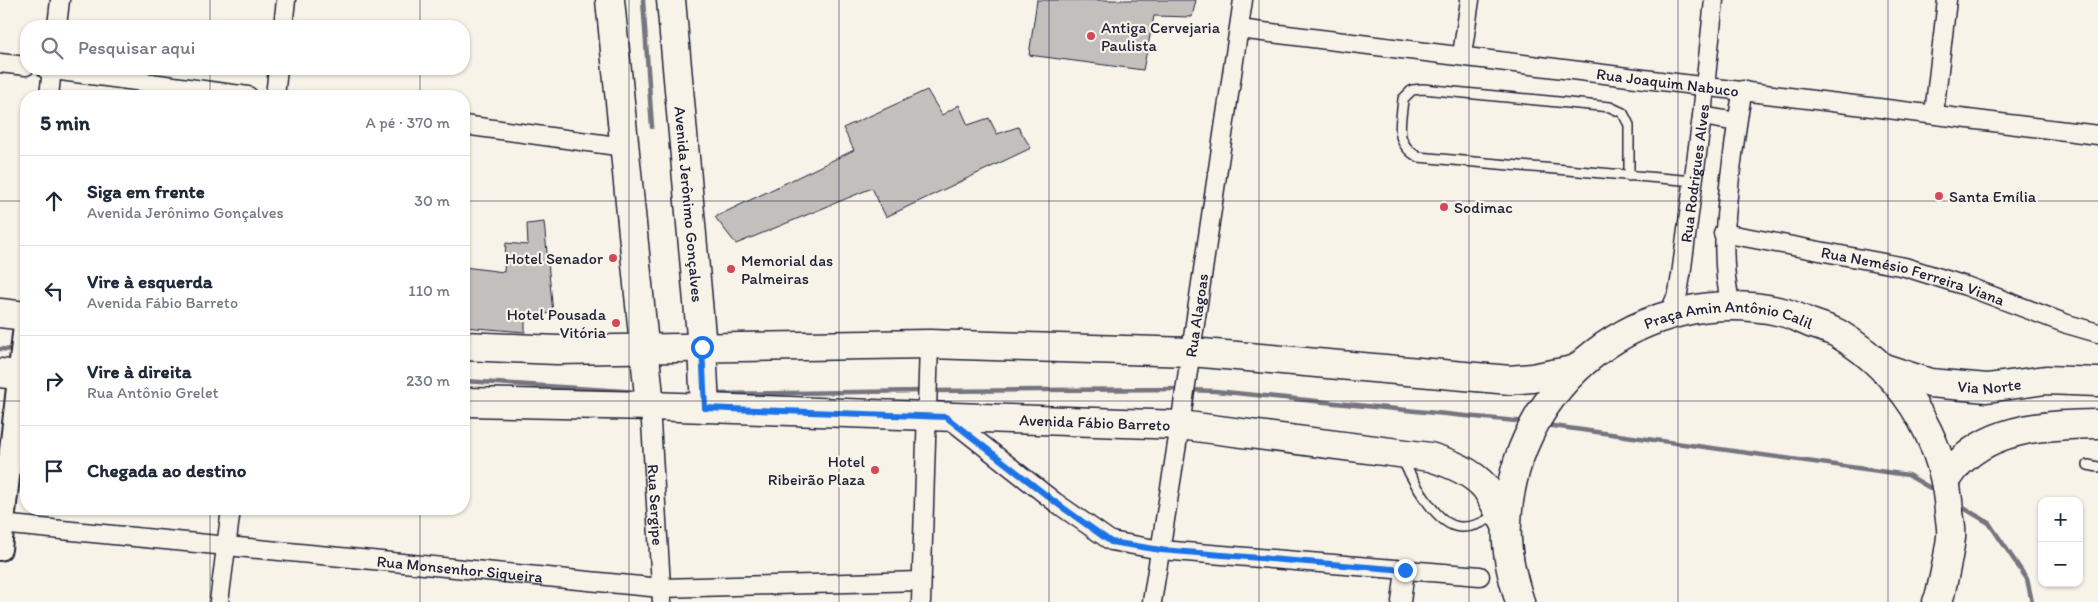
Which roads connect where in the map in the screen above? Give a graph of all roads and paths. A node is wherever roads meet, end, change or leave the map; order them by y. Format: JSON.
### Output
{"nodes":[{"id":1,"x":60,"y":0,"type":"edge"},
{"id":2,"x":286,"y":0,"type":"edge"},
{"id":3,"x":610,"y":0,"type":"edge"},
{"id":4,"x":671,"y":0,"type":"edge"},
{"id":5,"x":1243,"y":0,"type":"edge"},
{"id":6,"x":1470,"y":0,"type":"edge"},
{"id":7,"x":1714,"y":0,"type":"edge"},
{"id":8,"x":1947,"y":0,"type":"edge"},
{"id":9,"x":58,"y":20,"type":"edge"},
{"id":10,"x":284,"y":20,"type":"edge"},
{"id":11,"x":1239,"y":29,"type":"junction"},
{"id":12,"x":1462,"y":55,"type":"junction"},
{"id":13,"x":0,"y":62,"type":"edge"},
{"id":14,"x":20,"y":65,"type":"edge"},
{"id":15,"x":50,"y":75,"type":"edge"},
{"id":16,"x":94,"y":75,"type":"edge"},
{"id":17,"x":277,"y":75,"type":"edge"},
{"id":18,"x":1704,"y":86,"type":"junction"},
{"id":19,"x":49,"y":90,"type":"edge"},
{"id":20,"x":204,"y":90,"type":"edge"},
{"id":21,"x":275,"y":90,"type":"edge"},
{"id":22,"x":1743,"y":90,"type":"junction"},
{"id":23,"x":1934,"y":114,"type":"junction"},
{"id":24,"x":1702,"y":116,"type":"junction"},
{"id":25,"x":1737,"y":122,"type":"junction"},
{"id":26,"x":470,"y":126,"type":"edge"},
{"id":27,"x":2098,"y":135,"type":"edge"},
{"id":28,"x":624,"y":147,"type":"junction"},
{"id":29,"x":1629,"y":176,"type":"junction"},
{"id":30,"x":1694,"y":181,"type":"junction"},
{"id":31,"x":1723,"y":233,"type":"junction"},
{"id":32,"x":1731,"y":306,"type":"junction"},
{"id":33,"x":0,"y":313,"type":"edge"},
{"id":34,"x":1668,"y":315,"type":"junction"},
{"id":35,"x":20,"y":319,"type":"edge"},
{"id":36,"x":2098,"y":333,"type":"edge"},
{"id":37,"x":470,"y":346,"type":"edge"},
{"id":38,"x":929,"y":348,"type":"junction"},
{"id":39,"x":20,"y":352,"type":"edge"},
{"id":40,"x":645,"y":354,"type":"junction"},
{"id":41,"x":703,"y":354,"type":"junction"},
{"id":42,"x":1190,"y":361,"type":"junction"},
{"id":43,"x":2098,"y":362,"type":"edge"},
{"id":44,"x":1883,"y":367,"type":"junction"},
{"id":45,"x":1573,"y":370,"type":"junction"},
{"id":46,"x":16,"y":372,"type":"edge"},
{"id":47,"x":2046,"y":380,"type":"junction"},
{"id":48,"x":2098,"y":382,"type":"edge"},
{"id":49,"x":649,"y":400,"type":"junction"},
{"id":50,"x":470,"y":402,"type":"edge"},
{"id":51,"x":705,"y":402,"type":"junction"},
{"id":52,"x":934,"y":412,"type":"junction"},
{"id":53,"x":1181,"y":422,"type":"junction"},
{"id":54,"x":2098,"y":424,"type":"edge"},
{"id":55,"x":1399,"y":453,"type":"junction"},
{"id":56,"x":2088,"y":465,"type":"dead end"},
{"id":57,"x":2098,"y":466,"type":"edge"},
{"id":58,"x":1947,"y":483,"type":"junction"},
{"id":59,"x":229,"y":515,"type":"edge"},
{"id":60,"x":1503,"y":519,"type":"junction"},
{"id":61,"x":1,"y":524,"type":"edge"},
{"id":62,"x":225,"y":547,"type":"junction"},
{"id":63,"x":0,"y":549,"type":"edge"},
{"id":64,"x":1161,"y":550,"type":"junction"},
{"id":65,"x":1405,"y":570,"type":"junction"},
{"id":66,"x":1480,"y":576,"type":"dead end"},
{"id":67,"x":922,"y":581,"type":"junction"},
{"id":68,"x":661,"y":595,"type":"edge"},
{"id":69,"x":219,"y":602,"type":"edge"},
{"id":70,"x":921,"y":602,"type":"edge"},
{"id":71,"x":1152,"y":602,"type":"edge"},
{"id":72,"x":1401,"y":602,"type":"edge"},
{"id":73,"x":1520,"y":602,"type":"edge"},
{"id":74,"x":1937,"y":602,"type":"edge"}],
"edges":[{"from":1,"to":9,"type":"street"},
{"from":2,"to":10,"type":"street"},
{"from":3,"to":28,"type":"main road"},
{"from":4,"to":41,"type":"main road","name":"Avenida Jerônimo Gonçalves"},
{"from":5,"to":11,"type":"street","name":"Rua Alagoas"},
{"from":6,"to":12,"type":"street"},
{"from":7,"to":18,"type":"street","name":"Rua Rodrigues Alves"},
{"from":8,"to":23,"type":"street"},
{"from":11,"to":12,"type":"street","name":"Rua Joaquim Nabuco"},
{"from":11,"to":42,"type":"street","name":"Rua Alagoas"},
{"from":12,"to":18,"type":"street","name":"Rua Joaquim Nabuco"},
{"from":13,"to":14,"type":"street"},
{"from":15,"to":19,"type":"street"},
{"from":16,"to":20,"type":"street"},
{"from":17,"to":21,"type":"street"},
{"from":18,"to":22,"type":"street","name":"Rua Joaquim Nabuco"},
{"from":18,"to":24,"type":"street","name":"Rua Rodrigues Alves"},
{"from":22,"to":23,"type":"street","name":"Rua Joaquim Nabuco"},
{"from":22,"to":25,"type":"street"},
{"from":23,"to":27,"type":"street","name":"Rua Joaquim Nabuco"},
{"from":24,"to":25,"type":"street"},
{"from":24,"to":30,"type":"street","name":"Rua Rodrigues Alves"},
{"from":25,"to":31,"type":"street"},
{"from":26,"to":28,"type":"street"},
{"from":28,"to":40,"type":"main road"},
{"from":29,"to":29,"type":"lane"},
{"from":29,"to":30,"type":"lane"},
{"from":30,"to":34,"type":"street","name":"Rua Rodrigues Alves"},
{"from":31,"to":32,"type":"street"},
{"from":31,"to":36,"type":"street","name":"Rua Nemésio Ferreira Viana"},
{"from":32,"to":34,"type":"main road","name":"Praça Amin Antônio Calil"},
{"from":32,"to":44,"type":"main road","name":"Praça Amin Antônio Calil"},
{"from":33,"to":35,"type":"main road"},
{"from":34,"to":45,"type":"main road","name":"Praça Amin Antônio Calil"},
{"from":37,"to":40,"type":"main road"},
{"from":38,"to":41,"type":"main road"},
{"from":38,"to":42,"type":"main road"},
{"from":38,"to":52,"type":"street"},
{"from":39,"to":46,"type":"street"},
{"from":40,"to":41,"type":"main road"},
{"from":40,"to":49,"type":"main road"},
{"from":41,"to":51,"type":"main road","name":"Avenida Jerônimo Gonçalves"},
{"from":42,"to":45,"type":"main road"},
{"from":42,"to":53,"type":"street","name":"Rua Alagoas"},
{"from":43,"to":47,"type":"main road"},
{"from":44,"to":47,"type":"main road","name":"Via Norte"},
{"from":44,"to":58,"type":"main road","name":"Praça Amin Antônio Calil"},
{"from":45,"to":60,"type":"main road","name":"Praça Amin Antônio Calil"},
{"from":46,"to":61,"type":"street"},
{"from":47,"to":48,"type":"main road","name":"Via Norte"},
{"from":49,"to":50,"type":"main road","name":"Avenida Fábio Barreto"},
{"from":49,"to":51,"type":"main road","name":"Avenida Fábio Barreto"},
{"from":49,"to":68,"type":"street","name":"Rua Sergipe"},
{"from":51,"to":52,"type":"main road","name":"Avenida Fábio Barreto"},
{"from":52,"to":53,"type":"main road","name":"Avenida Fábio Barreto"},
{"from":52,"to":64,"type":"street"},
{"from":52,"to":67,"type":"street"},
{"from":53,"to":55,"type":"main road","name":"Avenida Fábio Barreto"},
{"from":53,"to":64,"type":"street","name":"Rua Alagoas"},
{"from":54,"to":58,"type":"main road"},
{"from":55,"to":60,"type":"main road","name":"Avenida Fábio Barreto"},
{"from":55,"to":60,"type":"lane"},
{"from":56,"to":57,"type":"lane"},
{"from":58,"to":74,"type":"main road","name":"Praça Amin Antônio Calil"},
{"from":59,"to":62,"type":"street"},
{"from":60,"to":73,"type":"main road","name":"Praça Amin Antônio Calil"},
{"from":61,"to":62,"type":"street","name":"Rua Monsenhor Siqueira"},
{"from":61,"to":63,"type":"street"},
{"from":62,"to":68,"type":"street","name":"Rua Monsenhor Siqueira"},
{"from":62,"to":69,"type":"street"},
{"from":64,"to":65,"type":"street"},
{"from":64,"to":71,"type":"street","name":"Rua Alagoas"},
{"from":65,"to":66,"type":"street"},
{"from":65,"to":72,"type":"street"},
{"from":67,"to":68,"type":"street","name":"Rua Monsenhor Siqueira"},
{"from":67,"to":70,"type":"street"}]}
